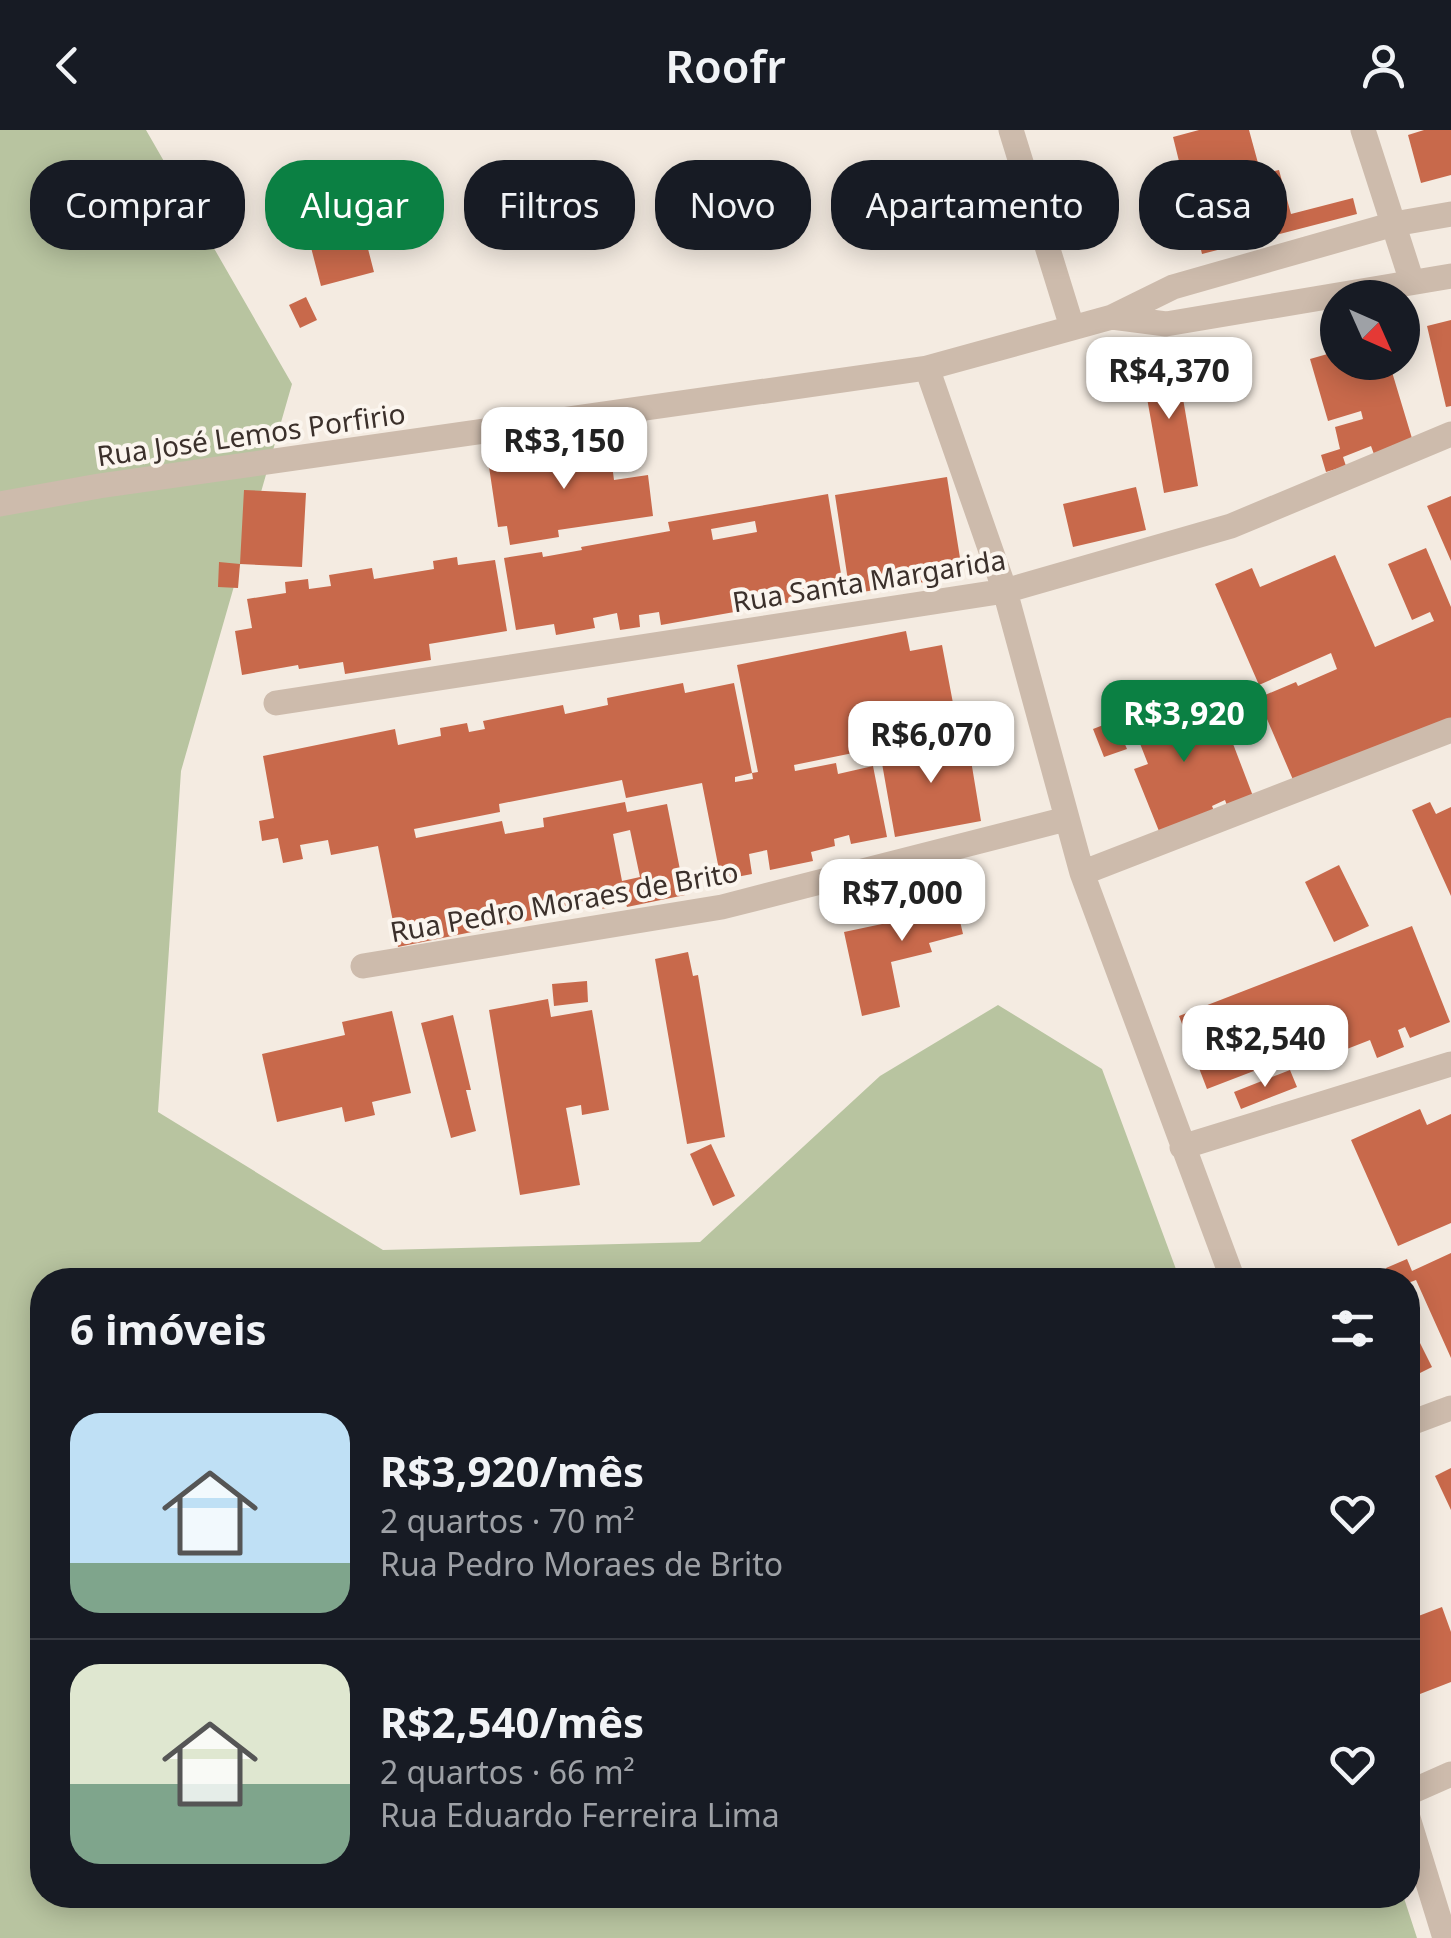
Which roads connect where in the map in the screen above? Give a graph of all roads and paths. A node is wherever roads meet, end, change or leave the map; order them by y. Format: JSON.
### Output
{"nodes":[{"id":1,"x":1011,"y":130,"type":"edge"},
{"id":2,"x":1363,"y":130,"type":"edge"},
{"id":3,"x":1451,"y":214,"type":"edge"},
{"id":4,"x":1394,"y":224,"type":"junction"},
{"id":5,"x":1451,"y":276,"type":"edge"},
{"id":6,"x":1411,"y":280,"type":"edge"},
{"id":7,"x":1420,"y":281,"type":"edge"},
{"id":8,"x":1320,"y":298,"type":"edge"},
{"id":9,"x":1112,"y":317,"type":"junction"},
{"id":10,"x":1072,"y":327,"type":"junction"},
{"id":11,"x":926,"y":368,"type":"junction"},
{"id":12,"x":1451,"y":434,"type":"edge"},
{"id":13,"x":0,"y":504,"type":"edge"},
{"id":14,"x":1005,"y":591,"type":"junction"},
{"id":15,"x":276,"y":703,"type":"dead end"},
{"id":16,"x":1451,"y":730,"type":"edge"},
{"id":17,"x":1066,"y":819,"type":"junction"},
{"id":18,"x":1082,"y":873,"type":"junction"},
{"id":19,"x":363,"y":966,"type":"dead end"},
{"id":20,"x":1451,"y":1064,"type":"edge"},
{"id":21,"x":1182,"y":1147,"type":"junction"},
{"id":22,"x":1228,"y":1268,"type":"edge"},
{"id":23,"x":1451,"y":1408,"type":"edge"},
{"id":24,"x":1420,"y":1420,"type":"edge"},
{"id":25,"x":1451,"y":1774,"type":"edge"},
{"id":26,"x":1420,"y":1788,"type":"edge"},
{"id":27,"x":1420,"y":1857,"type":"edge"},
{"id":28,"x":1445,"y":1938,"type":"edge"}],
"edges":[{"from":1,"to":10,"type":"street"},
{"from":2,"to":4,"type":"street"},
{"from":3,"to":4,"type":"street"},
{"from":4,"to":6,"type":"street"},
{"from":4,"to":9,"type":"street"},
{"from":5,"to":7,"type":"street"},
{"from":8,"to":9,"type":"street"},
{"from":9,"to":10,"type":"street","name":"Rua José Lemos Porfirio"},
{"from":10,"to":11,"type":"street","name":"Rua José Lemos Porfirio"},
{"from":11,"to":13,"type":"street","name":"Rua José Lemos Porfirio"},
{"from":11,"to":14,"type":"street"},
{"from":12,"to":14,"type":"street","name":"Rua Santa Margarida"},
{"from":14,"to":15,"type":"street","name":"Rua Santa Margarida"},
{"from":14,"to":17,"type":"street"},
{"from":16,"to":18,"type":"street"},
{"from":17,"to":18,"type":"street"},
{"from":17,"to":19,"type":"street","name":"Rua Pedro Moraes de Brito"},
{"from":18,"to":21,"type":"street"},
{"from":20,"to":21,"type":"street"},
{"from":21,"to":22,"type":"street"},
{"from":23,"to":24,"type":"street"},
{"from":25,"to":26,"type":"street"},
{"from":27,"to":28,"type":"street"}]}
